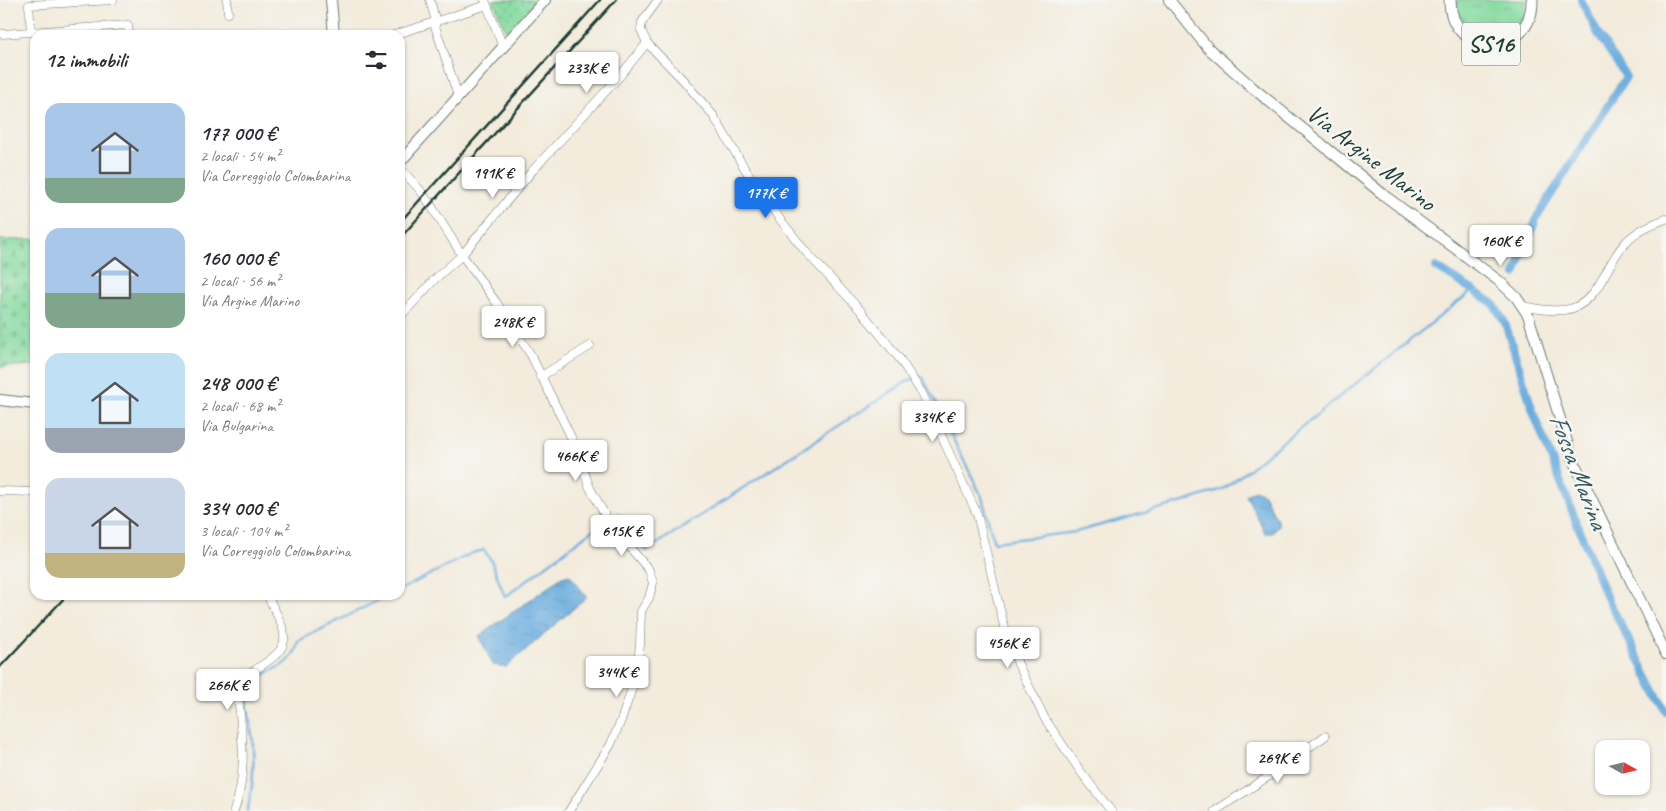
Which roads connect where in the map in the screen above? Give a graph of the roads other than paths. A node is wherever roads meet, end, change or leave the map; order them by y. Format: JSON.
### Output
{"nodes":[{"id":1,"x":113,"y":0,"type":"edge"},
{"id":2,"x":227,"y":0,"type":"edge"},
{"id":3,"x":331,"y":0,"type":"edge"},
{"id":4,"x":430,"y":0,"type":"edge"},
{"id":5,"x":545,"y":0,"type":"edge"},
{"id":6,"x":658,"y":0,"type":"edge"},
{"id":7,"x":1169,"y":0,"type":"edge"},
{"id":8,"x":1450,"y":0,"type":"edge"},
{"id":9,"x":1532,"y":0,"type":"edge"},
{"id":10,"x":83,"y":1,"type":"edge"},
{"id":11,"x":486,"y":3,"type":"edge"},
{"id":12,"x":228,"y":13,"type":"dead end"},
{"id":13,"x":435,"y":22,"type":"junction"},
{"id":14,"x":31,"y":30,"type":"edge"},
{"id":15,"x":91,"y":30,"type":"edge"},
{"id":16,"x":128,"y":30,"type":"edge"},
{"id":17,"x":334,"y":30,"type":"edge"},
{"id":18,"x":30,"y":32,"type":"edge"},
{"id":19,"x":405,"y":32,"type":"edge"},
{"id":20,"x":0,"y":33,"type":"edge"},
{"id":21,"x":647,"y":42,"type":"junction"},
{"id":22,"x":503,"y":47,"type":"junction"},
{"id":23,"x":458,"y":96,"type":"junction"},
{"id":24,"x":405,"y":156,"type":"edge"},
{"id":25,"x":405,"y":174,"type":"edge"},
{"id":26,"x":1666,"y":219,"type":"edge"},
{"id":27,"x":462,"y":254,"type":"junction"},
{"id":28,"x":1523,"y":306,"type":"junction"},
{"id":29,"x":405,"y":312,"type":"edge"},
{"id":30,"x":590,"y":346,"type":"dead end"},
{"id":31,"x":540,"y":376,"type":"junction"},
{"id":32,"x":0,"y":400,"type":"edge"},
{"id":33,"x":30,"y":403,"type":"edge"},
{"id":34,"x":0,"y":491,"type":"edge"},
{"id":35,"x":30,"y":492,"type":"edge"},
{"id":36,"x":269,"y":600,"type":"edge"},
{"id":37,"x":1666,"y":654,"type":"edge"},
{"id":38,"x":1326,"y":736,"type":"dead end"},
{"id":39,"x":234,"y":811,"type":"edge"},
{"id":40,"x":569,"y":811,"type":"edge"},
{"id":41,"x":1111,"y":811,"type":"edge"},
{"id":42,"x":1215,"y":811,"type":"edge"}],
"edges":[{"from":1,"to":10,"type":"street"},
{"from":2,"to":12,"type":"street"},
{"from":3,"to":17,"type":"street"},
{"from":4,"to":13,"type":"street"},
{"from":5,"to":22,"type":"street"},
{"from":6,"to":21,"type":"street"},
{"from":7,"to":28,"type":"street","name":"Via Argine Marino"},
{"from":8,"to":9,"type":"main road","number":"SS16"},
{"from":10,"to":14,"type":"street"},
{"from":11,"to":13,"type":"street"},
{"from":11,"to":22,"type":"street"},
{"from":13,"to":19,"type":"street"},
{"from":13,"to":23,"type":"street"},
{"from":15,"to":16,"type":"street"},
{"from":18,"to":20,"type":"street"},
{"from":21,"to":27,"type":"street"},
{"from":21,"to":41,"type":"street"},
{"from":22,"to":23,"type":"street"},
{"from":23,"to":24,"type":"street"},
{"from":25,"to":27,"type":"street"},
{"from":26,"to":28,"type":"street"},
{"from":27,"to":29,"type":"street"},
{"from":27,"to":31,"type":"street"},
{"from":28,"to":37,"type":"street","name":"Via Argine Marino"},
{"from":30,"to":31,"type":"street"},
{"from":31,"to":40,"type":"street"},
{"from":32,"to":33,"type":"street"},
{"from":34,"to":35,"type":"street"},
{"from":36,"to":39,"type":"street"},
{"from":38,"to":42,"type":"street"}]}
